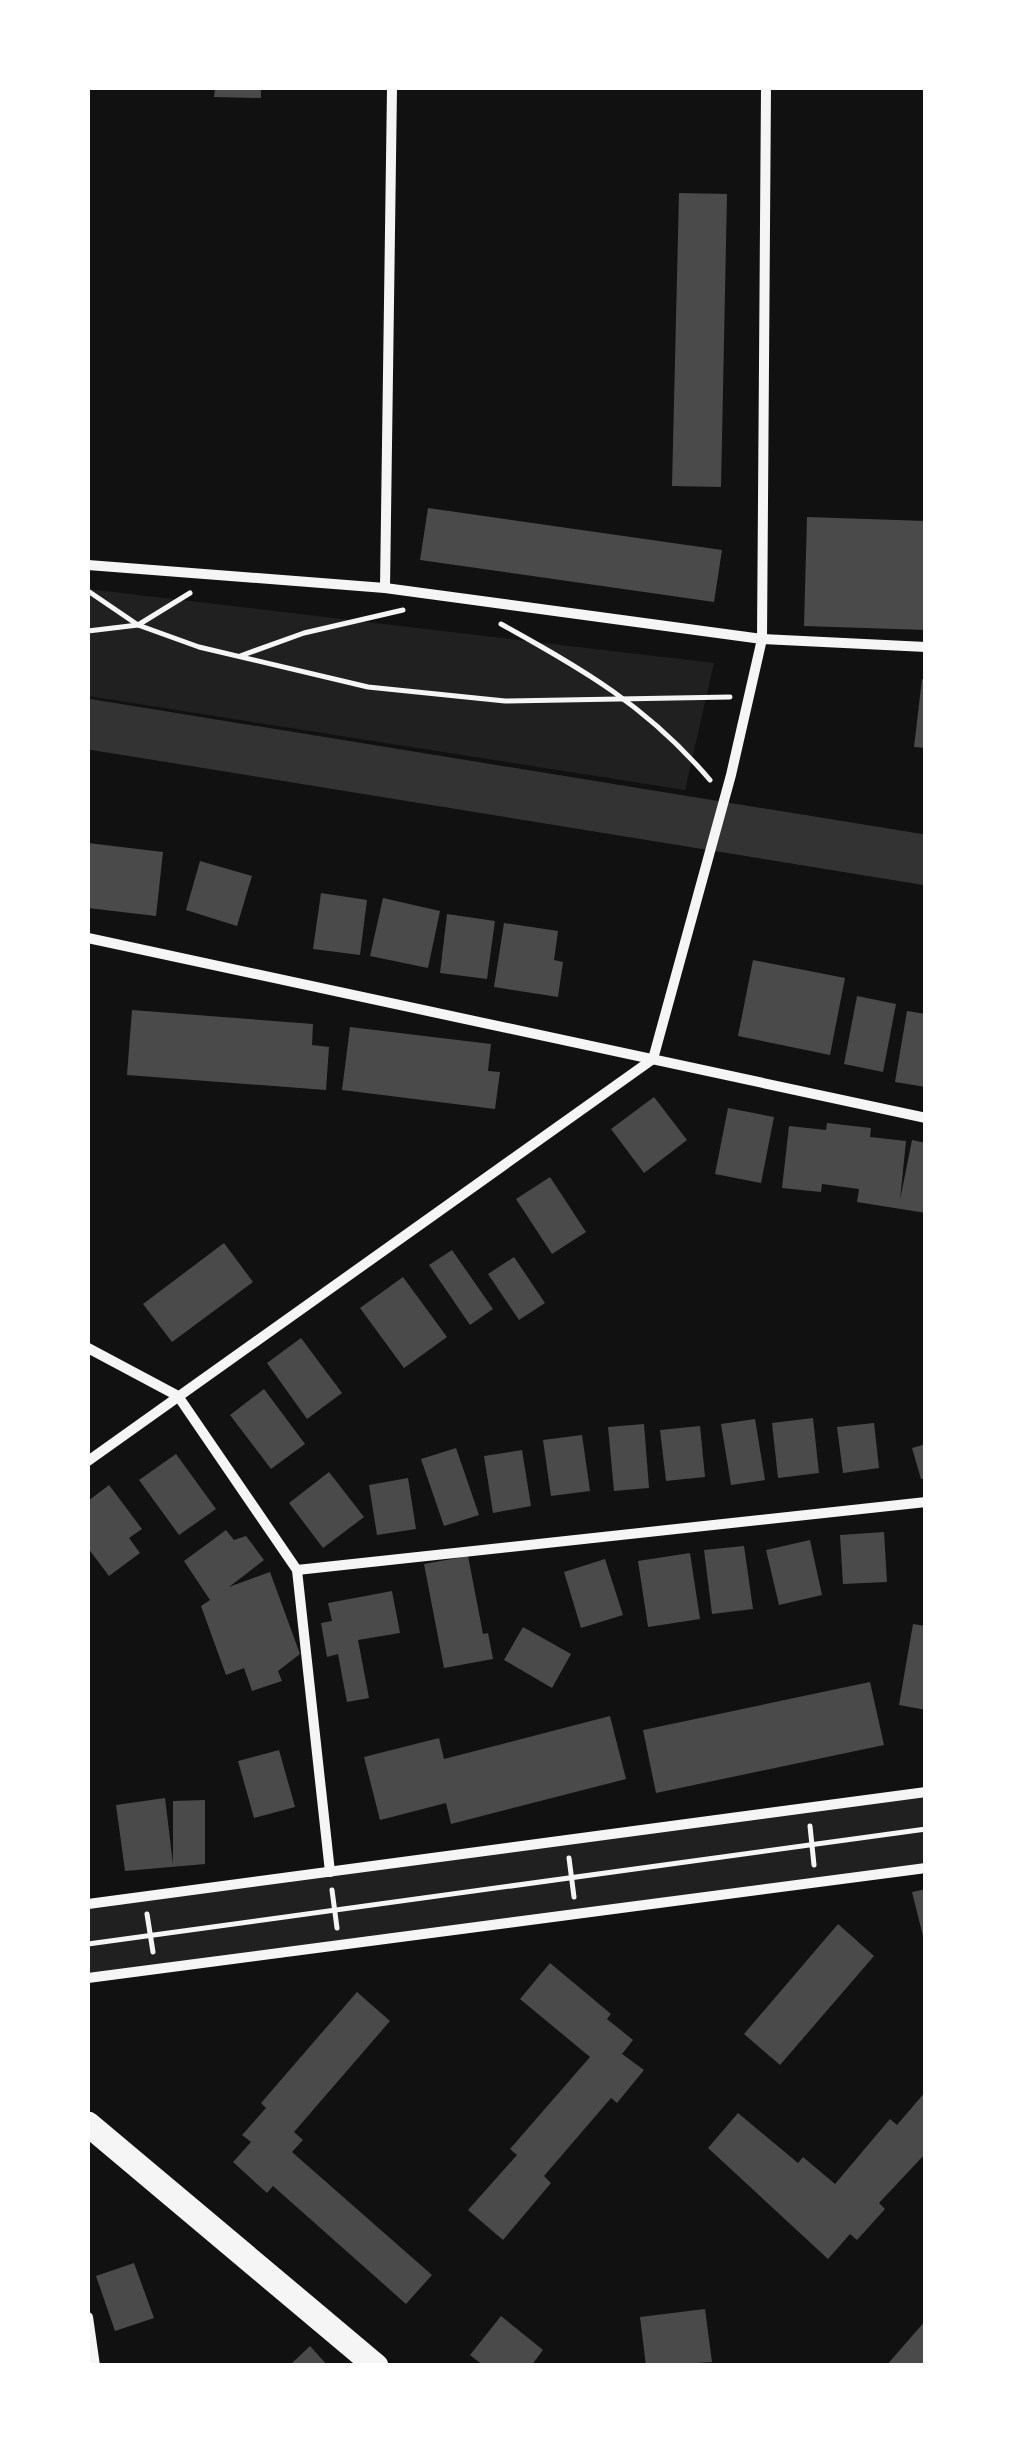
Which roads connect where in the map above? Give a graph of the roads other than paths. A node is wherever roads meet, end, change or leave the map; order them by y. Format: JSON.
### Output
{"nodes":[{"id":1,"x":392,"y":88,"type":"edge"},
{"id":2,"x":766,"y":88,"type":"edge"},
{"id":3,"x":88,"y":566,"type":"edge"},
{"id":4,"x":385,"y":588,"type":"junction"},
{"id":5,"x":762,"y":639,"type":"junction"},
{"id":6,"x":926,"y":647,"type":"edge"},
{"id":7,"x":88,"y":938,"type":"edge"},
{"id":8,"x":653,"y":1060,"type":"junction"},
{"id":9,"x":926,"y":1118,"type":"edge"},
{"id":10,"x":88,"y":1348,"type":"edge"},
{"id":11,"x":178,"y":1396,"type":"junction"},
{"id":12,"x":88,"y":1460,"type":"edge"},
{"id":13,"x":926,"y":1502,"type":"edge"},
{"id":14,"x":298,"y":1570,"type":"junction"},
{"id":15,"x":926,"y":1792,"type":"edge"},
{"id":16,"x":926,"y":1868,"type":"edge"},
{"id":17,"x":330,"y":1872,"type":"junction"},
{"id":18,"x":88,"y":1904,"type":"edge"},
{"id":19,"x":88,"y":1978,"type":"edge"},
{"id":20,"x":88,"y":2124,"type":"edge"},
{"id":21,"x":88,"y":2317,"type":"edge"},
{"id":22,"x":96,"y":2366,"type":"edge"},
{"id":23,"x":376,"y":2366,"type":"edge"}],
"edges":[{"from":1,"to":4,"type":"street"},
{"from":2,"to":5,"type":"street"},
{"from":3,"to":4,"type":"street"},
{"from":4,"to":5,"type":"street"},
{"from":5,"to":6,"type":"street"},
{"from":5,"to":8,"type":"street"},
{"from":7,"to":8,"type":"street"},
{"from":8,"to":9,"type":"street"},
{"from":8,"to":11,"type":"street"},
{"from":10,"to":11,"type":"street"},
{"from":11,"to":12,"type":"street"},
{"from":11,"to":14,"type":"street"},
{"from":13,"to":14,"type":"street"},
{"from":14,"to":17,"type":"street"},
{"from":15,"to":17,"type":"street"},
{"from":16,"to":19,"type":"street"},
{"from":17,"to":18,"type":"street"},
{"from":20,"to":23,"type":"main road"},
{"from":21,"to":22,"type":"street"}]}
